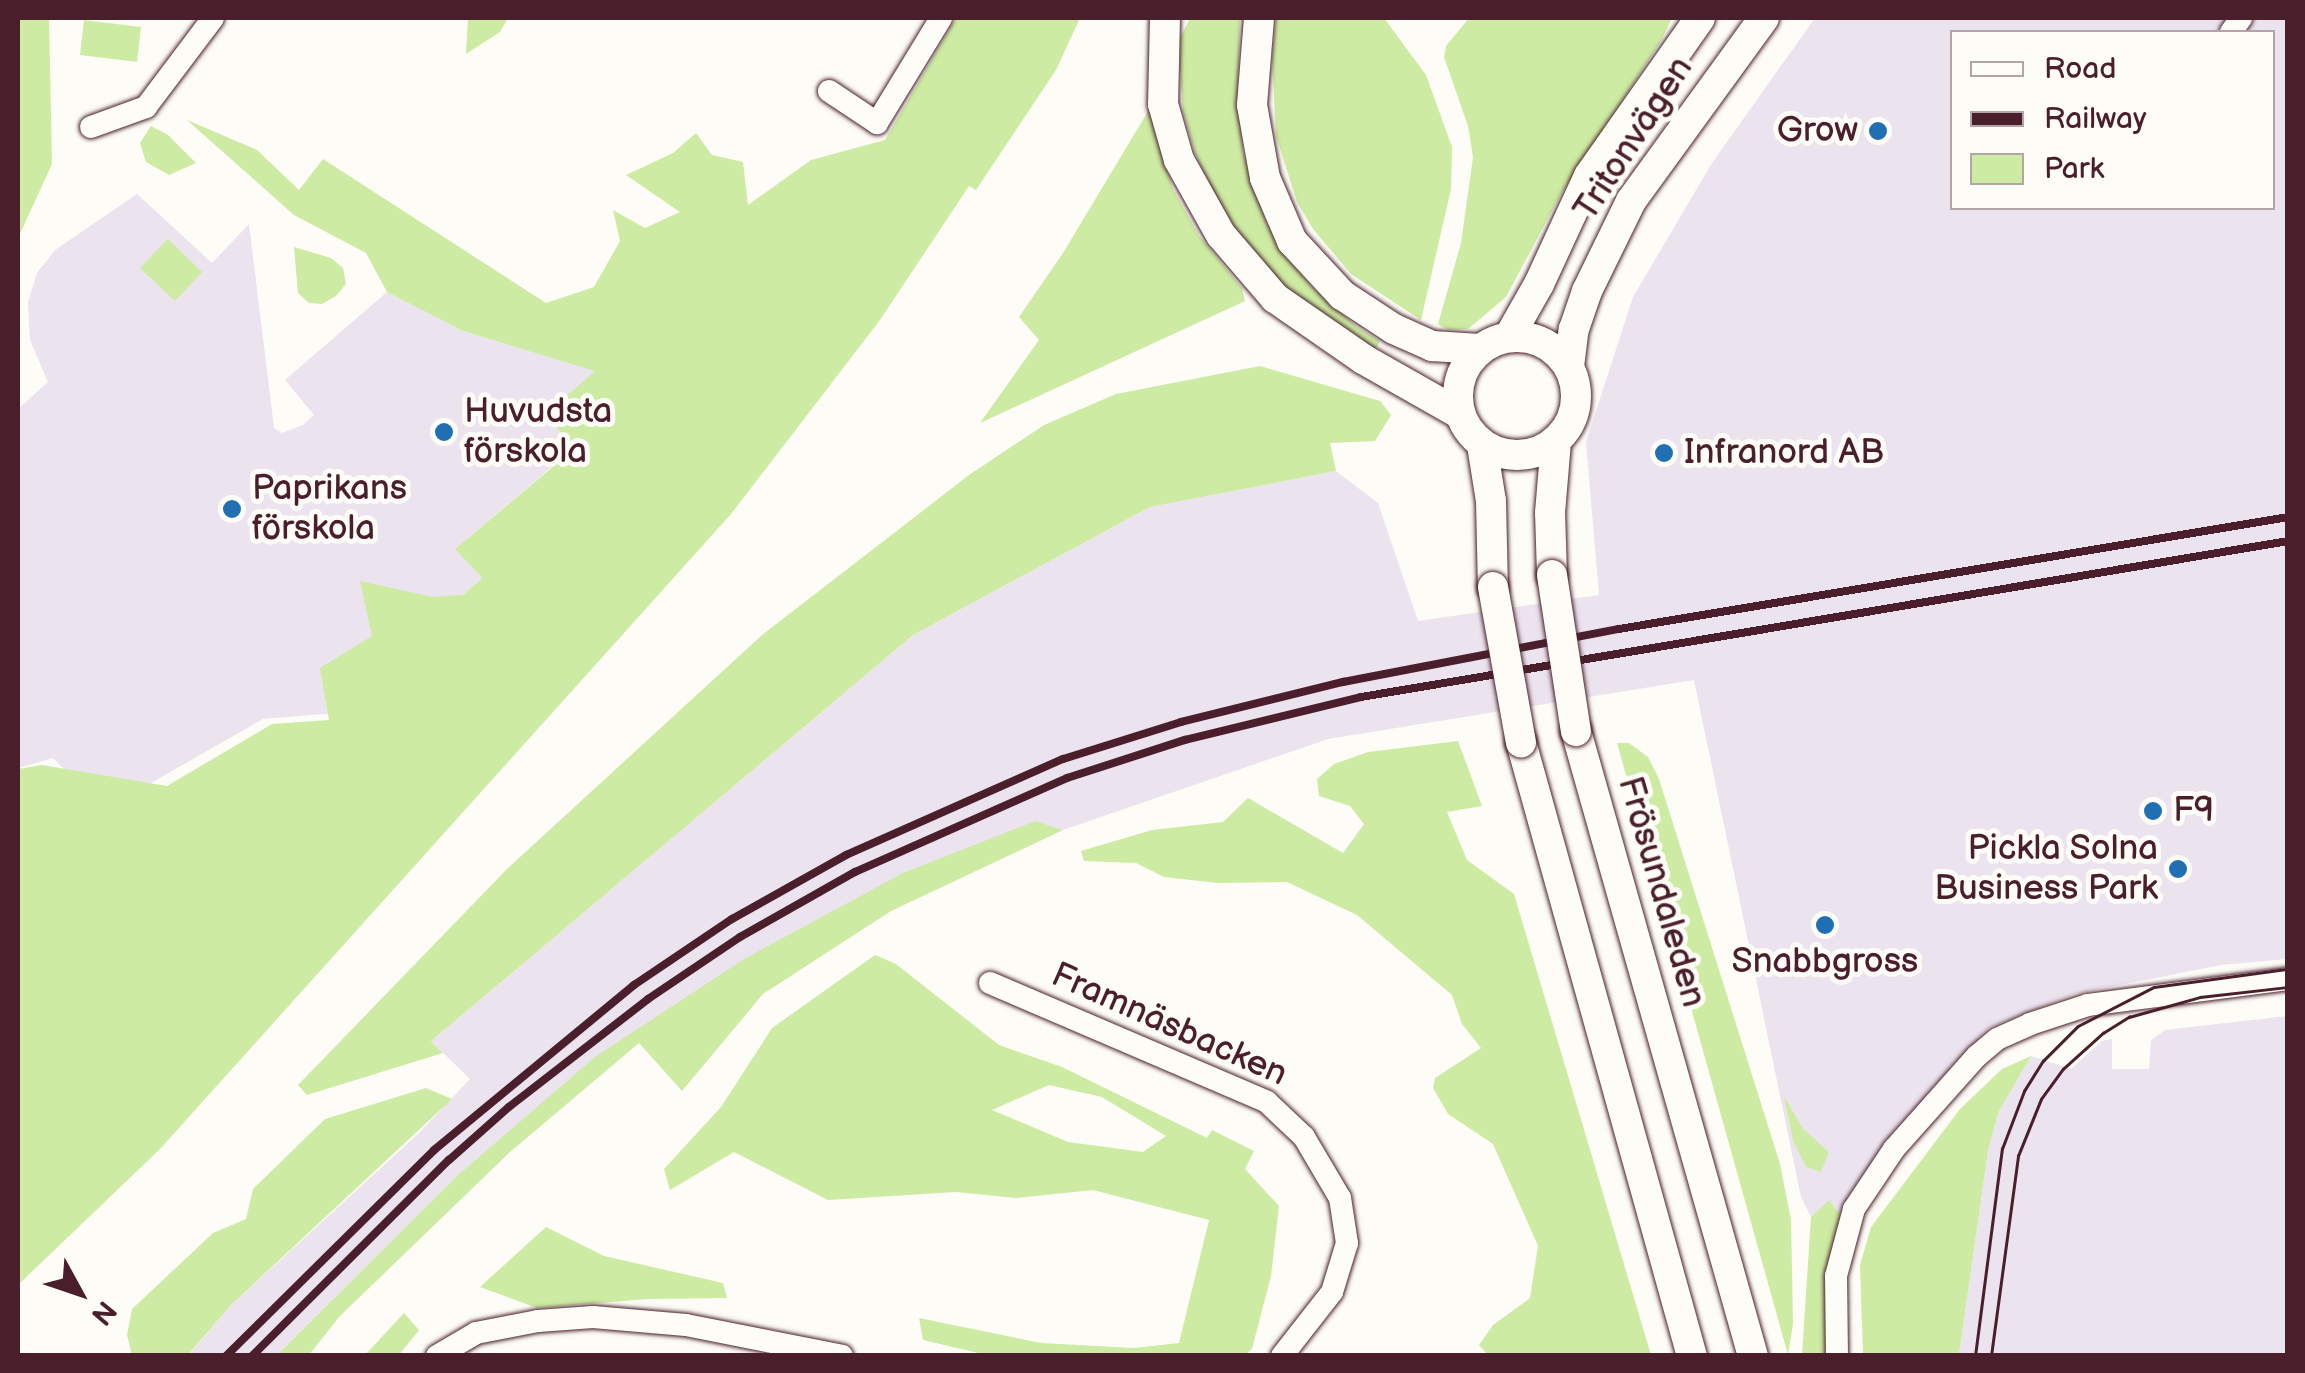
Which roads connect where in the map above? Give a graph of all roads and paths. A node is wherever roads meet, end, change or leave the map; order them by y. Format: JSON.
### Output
{"nodes":[{"id":1,"x":212,"y":18,"type":"edge"},
{"id":2,"x":942,"y":18,"type":"edge"},
{"id":3,"x":1166,"y":18,"type":"edge"},
{"id":4,"x":1259,"y":18,"type":"edge"},
{"id":5,"x":1700,"y":18,"type":"edge"},
{"id":6,"x":1762,"y":18,"type":"edge"},
{"id":7,"x":829,"y":91,"type":"dead end"},
{"id":8,"x":91,"y":127,"type":"dead end"},
{"id":9,"x":1509,"y":337,"type":"junction"},
{"id":10,"x":1480,"y":349,"type":"junction"},
{"id":11,"x":1569,"y":367,"type":"junction"},
{"id":12,"x":1460,"y":414,"type":"junction"},
{"id":13,"x":1556,"y":441,"type":"junction"},
{"id":14,"x":1482,"y":445,"type":"junction"},
{"id":15,"x":2288,"y":980,"type":"edge"},
{"id":16,"x":990,"y":983,"type":"dead end"},
{"id":17,"x":437,"y":1356,"type":"edge"},
{"id":18,"x":842,"y":1356,"type":"edge"},
{"id":19,"x":1282,"y":1356,"type":"edge"},
{"id":20,"x":1692,"y":1356,"type":"edge"},
{"id":21,"x":1753,"y":1356,"type":"edge"},
{"id":22,"x":1837,"y":1356,"type":"edge"}],
"edges":[{"from":1,"to":8,"type":"street"},
{"from":2,"to":7,"type":"street"},
{"from":3,"to":12,"type":"main road"},
{"from":4,"to":10,"type":"main road"},
{"from":5,"to":9,"type":"main road","name":"Tritonvägen"},
{"from":6,"to":11,"type":"main road","name":"Tritonvägen"},
{"from":9,"to":10,"type":"main road"},
{"from":9,"to":11,"type":"main road"},
{"from":10,"to":12,"type":"main road"},
{"from":11,"to":13,"type":"main road"},
{"from":12,"to":14,"type":"main road"},
{"from":13,"to":14,"type":"main road"},
{"from":13,"to":21,"type":"main road","name":"Frösundaleden","bridge":true},
{"from":14,"to":20,"type":"main road","bridge":true},
{"from":15,"to":22,"type":"street"},
{"from":16,"to":19,"type":"street","name":"Framnäsbacken"},
{"from":17,"to":18,"type":"street"}]}
